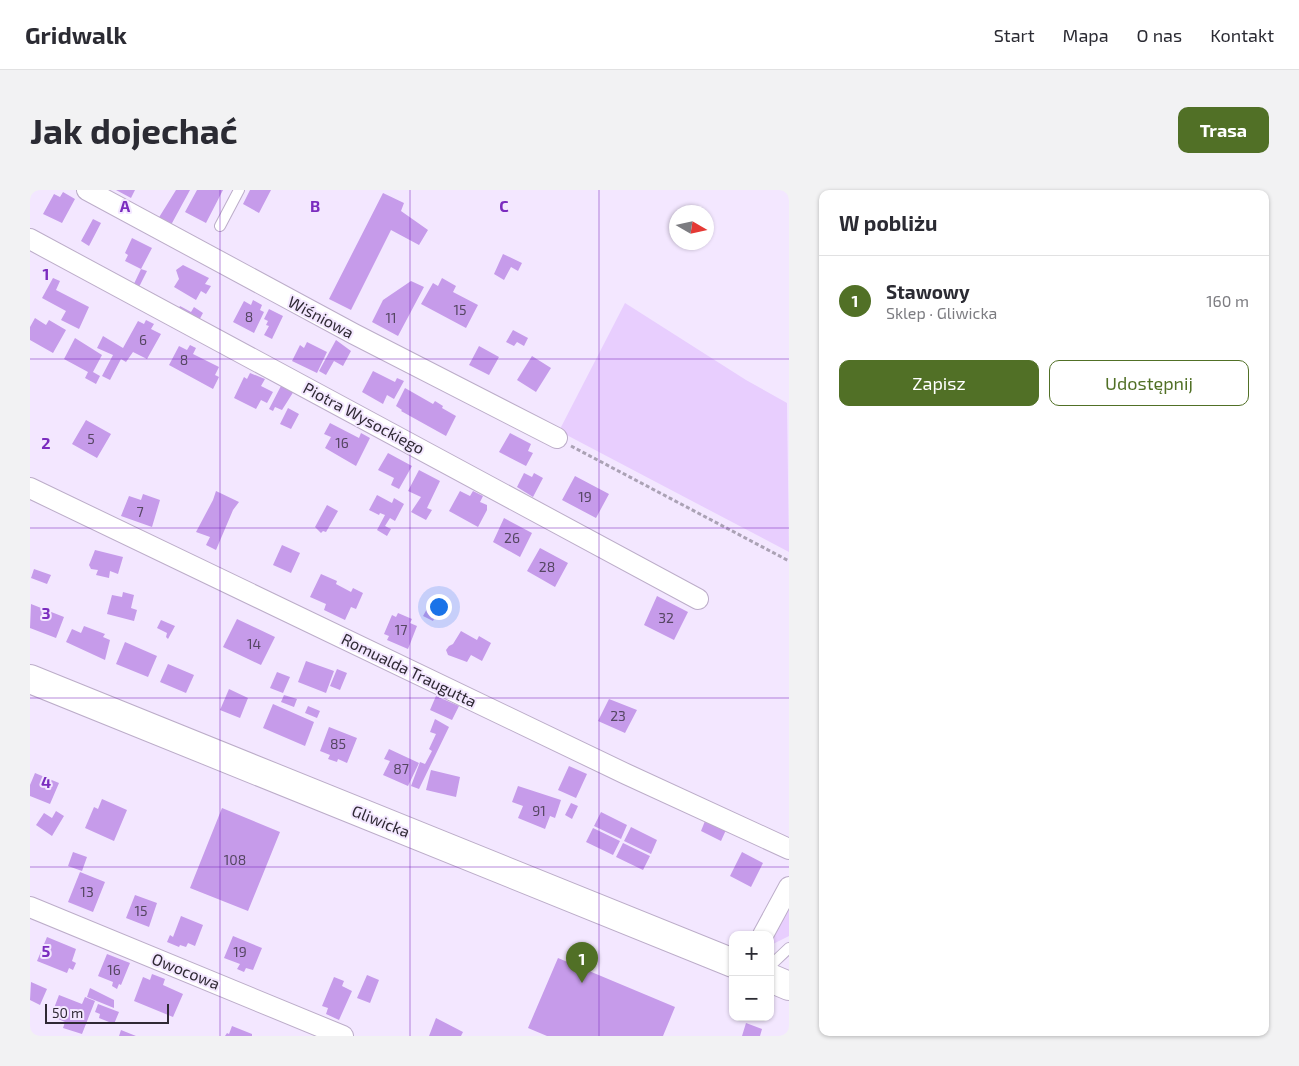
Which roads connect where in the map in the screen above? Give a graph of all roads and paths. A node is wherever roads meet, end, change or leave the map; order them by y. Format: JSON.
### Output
{"nodes":[{"id":1,"x":87,"y":190,"type":"edge"},
{"id":2,"x":239,"y":190,"type":"edge"},
{"id":3,"x":220,"y":226,"type":"dead end"},
{"id":4,"x":30,"y":239,"type":"edge"},
{"id":5,"x":557,"y":438,"type":"joint"},
{"id":6,"x":30,"y":488,"type":"edge"},
{"id":7,"x":789,"y":561,"type":"edge"},
{"id":8,"x":698,"y":599,"type":"dead end"},
{"id":9,"x":30,"y":679,"type":"edge"},
{"id":10,"x":789,"y":849,"type":"edge"},
{"id":11,"x":789,"y":887,"type":"edge"},
{"id":12,"x":30,"y":906,"type":"edge"},
{"id":13,"x":765,"y":931,"type":"edge"},
{"id":14,"x":789,"y":948,"type":"edge"},
{"id":15,"x":729,"y":961,"type":"edge"},
{"id":16,"x":774,"y":965,"type":"edge"},
{"id":17,"x":774,"y":971,"type":"edge"},
{"id":18,"x":789,"y":986,"type":"edge"},
{"id":19,"x":343,"y":1036,"type":"edge"}],
"edges":[{"from":1,"to":5,"type":"street","name":"Wiśniowa"},
{"from":2,"to":3,"type":"lane"},
{"from":4,"to":8,"type":"street","name":"Piotra Wysockiego"},
{"from":5,"to":7,"type":"path"},
{"from":6,"to":10,"type":"street","name":"Romualda Traugutta"},
{"from":9,"to":15,"type":"main road","name":"Gliwicka"},
{"from":11,"to":13,"type":"street"},
{"from":12,"to":19,"type":"street","name":"Owocowa"},
{"from":14,"to":16,"type":"lane"},
{"from":17,"to":18,"type":"main road"}]}
